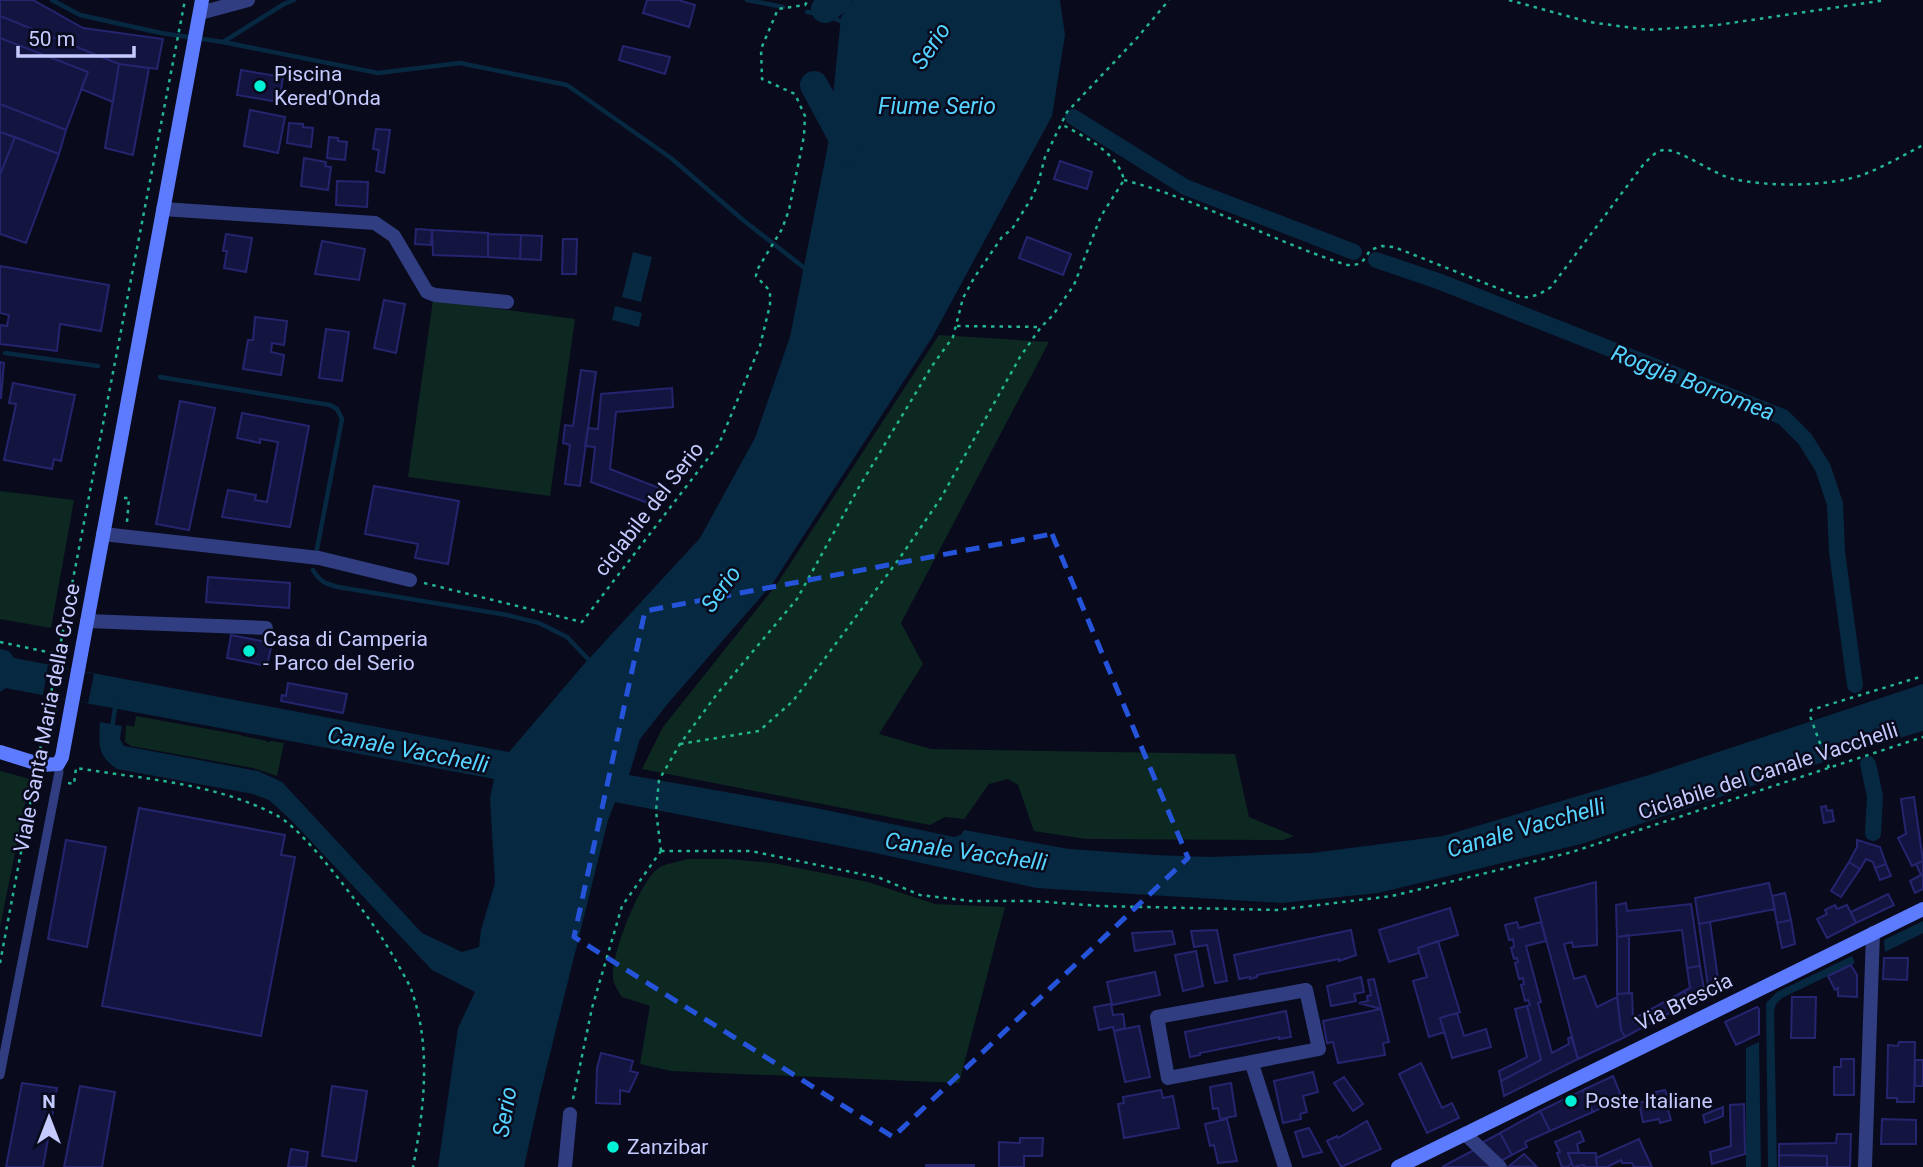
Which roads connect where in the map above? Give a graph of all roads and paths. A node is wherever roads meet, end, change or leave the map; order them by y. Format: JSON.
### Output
{"nodes":[{"id":1,"x":184,"y":0,"type":"edge"},
{"id":2,"x":248,"y":0,"type":"edge"},
{"id":3,"x":808,"y":0,"type":"edge"},
{"id":4,"x":1169,"y":0,"type":"edge"},
{"id":5,"x":1510,"y":0,"type":"edge"},
{"id":6,"x":1886,"y":0,"type":"edge"},
{"id":7,"x":201,"y":7,"type":"edge"},
{"id":8,"x":1061,"y":124,"type":"junction"},
{"id":9,"x":1923,"y":145,"type":"edge"},
{"id":10,"x":1124,"y":180,"type":"junction"},
{"id":11,"x":163,"y":209,"type":"junction"},
{"id":12,"x":507,"y":302,"type":"dead end"},
{"id":13,"x":957,"y":326,"type":"junction"},
{"id":14,"x":1041,"y":327,"type":"junction"},
{"id":15,"x":110,"y":495,"type":"junction"},
{"id":16,"x":103,"y":534,"type":"junction"},
{"id":17,"x":125,"y":536,"type":"junction"},
{"id":18,"x":410,"y":580,"type":"joint"},
{"id":19,"x":87,"y":621,"type":"junction"},
{"id":20,"x":265,"y":628,"type":"dead end"},
{"id":21,"x":0,"y":642,"type":"edge"},
{"id":22,"x":57,"y":654,"type":"junction"},
{"id":23,"x":1923,"y":676,"type":"edge"},
{"id":24,"x":1923,"y":737,"type":"edge"},
{"id":25,"x":680,"y":744,"type":"junction"},
{"id":26,"x":0,"y":752,"type":"edge"},
{"id":27,"x":38,"y":763,"type":"junction"},
{"id":28,"x":58,"y":764,"type":"junction"},
{"id":29,"x":1829,"y":768,"type":"junction"},
{"id":30,"x":57,"y":781,"type":"junction"},
{"id":31,"x":661,"y":851,"type":"junction"},
{"id":32,"x":1923,"y":909,"type":"edge"},
{"id":33,"x":1873,"y":933,"type":"junction"},
{"id":34,"x":2,"y":945,"type":"edge"},
{"id":35,"x":0,"y":963,"type":"edge"},
{"id":36,"x":1252,"y":1064,"type":"junction"},
{"id":37,"x":0,"y":1075,"type":"edge"},
{"id":38,"x":570,"y":1114,"type":"joint"},
{"id":39,"x":1465,"y":1134,"type":"junction"},
{"id":40,"x":413,"y":1167,"type":"edge"},
{"id":41,"x":565,"y":1167,"type":"edge"},
{"id":42,"x":1285,"y":1167,"type":"edge"},
{"id":43,"x":1398,"y":1167,"type":"edge"},
{"id":44,"x":1500,"y":1167,"type":"edge"},
{"id":45,"x":1865,"y":1167,"type":"edge"}],
"edges":[{"from":1,"to":22,"type":"path"},
{"from":2,"to":7,"type":"street"},
{"from":3,"to":18,"type":"path","name":"ciclabile del Serio"},
{"from":4,"to":8,"type":"path"},
{"from":5,"to":6,"type":"path"},
{"from":7,"to":11,"type":"main road","name":"Viale Santa Maria della Croce"},
{"from":8,"to":10,"type":"path"},
{"from":8,"to":13,"type":"path"},
{"from":9,"to":10,"type":"path"},
{"from":10,"to":14,"type":"path"},
{"from":11,"to":12,"type":"street"},
{"from":11,"to":15,"type":"main road","name":"Viale Santa Maria della Croce"},
{"from":13,"to":14,"type":"path"},
{"from":13,"to":25,"type":"path"},
{"from":14,"to":25,"type":"path"},
{"from":15,"to":16,"type":"main road","name":"Viale Santa Maria della Croce"},
{"from":15,"to":17,"type":"path"},
{"from":16,"to":17,"type":"street"},
{"from":16,"to":19,"type":"main road","name":"Viale Santa Maria della Croce"},
{"from":17,"to":18,"type":"street"},
{"from":19,"to":20,"type":"street"},
{"from":19,"to":28,"type":"main road","name":"Viale Santa Maria della Croce"},
{"from":21,"to":22,"type":"path"},
{"from":22,"to":27,"type":"path"},
{"from":23,"to":29,"type":"path"},
{"from":24,"to":29,"type":"path","name":"Ciclabile del Canale Vacchelli"},
{"from":25,"to":31,"type":"path"},
{"from":26,"to":27,"type":"main road"},
{"from":27,"to":28,"type":"main road"},
{"from":27,"to":34,"type":"path"},
{"from":28,"to":30,"type":"lane","name":"Viale Santa Maria della Croce"},
{"from":29,"to":31,"type":"path","name":"Ciclabile del Canale Vacchelli"},
{"from":30,"to":37,"type":"lane","name":"Viale Santa Maria della Croce"},
{"from":30,"to":40,"type":"path"},
{"from":31,"to":38,"type":"path"},
{"from":32,"to":33,"type":"main road","name":"Via Brescia"},
{"from":33,"to":39,"type":"main road","name":"Via Brescia"},
{"from":33,"to":45,"type":"street"},
{"from":34,"to":35,"type":"path"},
{"from":36,"to":36,"type":"street"},
{"from":36,"to":42,"type":"street"},
{"from":38,"to":41,"type":"street"},
{"from":39,"to":43,"type":"main road","name":"Via Brescia"},
{"from":39,"to":44,"type":"street"}]}
